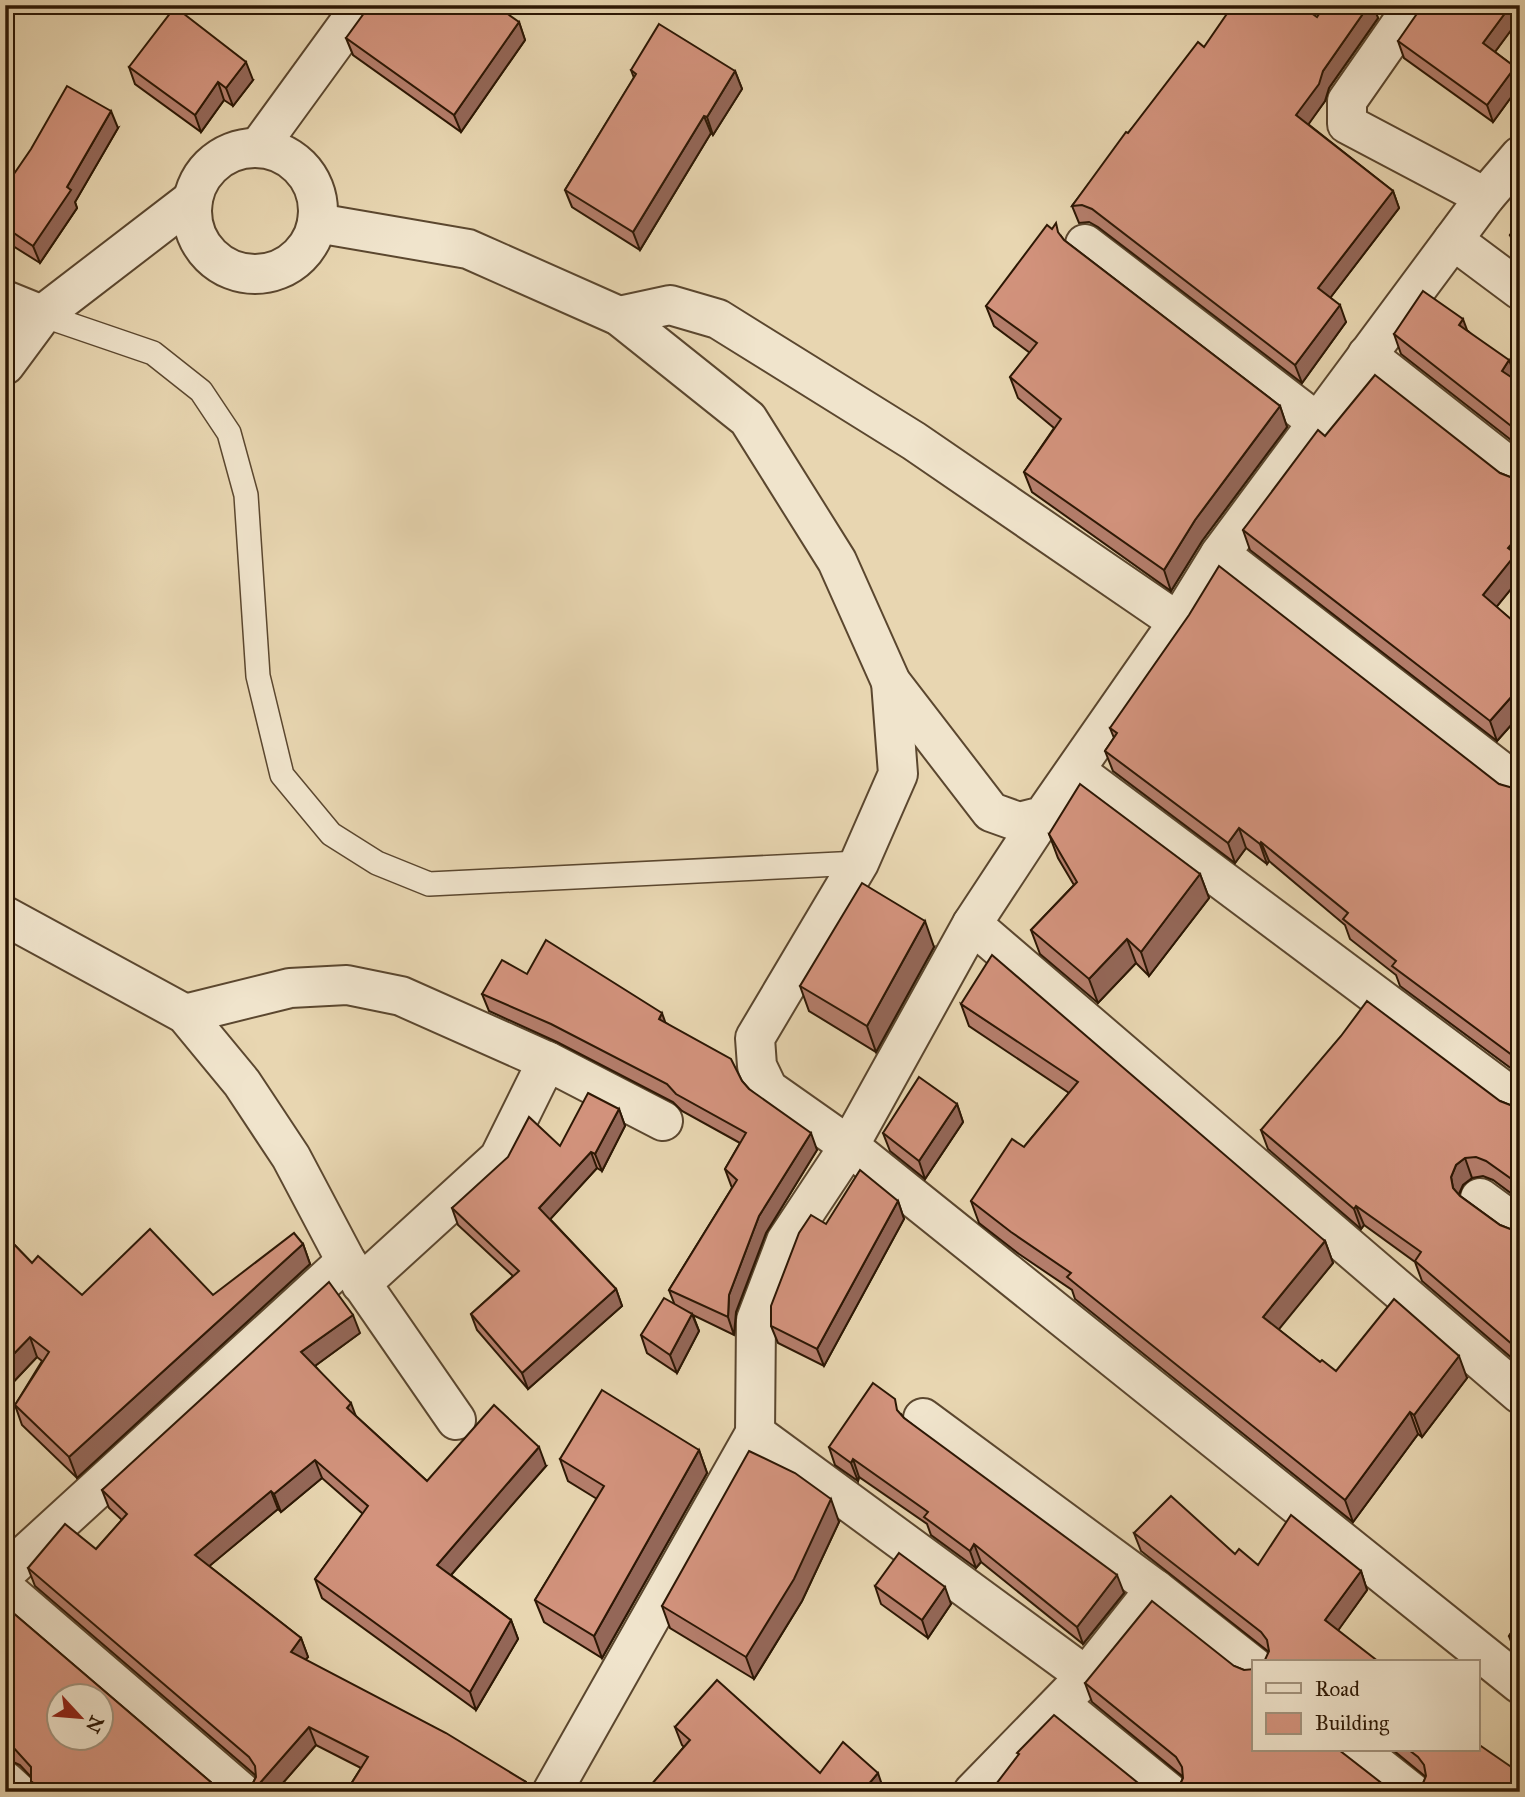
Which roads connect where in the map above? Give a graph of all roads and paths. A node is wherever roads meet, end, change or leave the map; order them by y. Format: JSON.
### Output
{"nodes":[{"id":1,"x":362,"y":5,"type":"edge"},
{"id":2,"x":1414,"y":5,"type":"edge"},
{"id":3,"x":258,"y":148,"type":"junction"},
{"id":4,"x":1520,"y":156,"type":"edge"},
{"id":5,"x":1485,"y":197,"type":"junction"},
{"id":6,"x":193,"y":199,"type":"junction"},
{"id":7,"x":317,"y":223,"type":"junction"},
{"id":8,"x":1452,"y":240,"type":"junction"},
{"id":9,"x":1085,"y":244,"type":"dead end"},
{"id":10,"x":1520,"y":289,"type":"edge"},
{"id":11,"x":5,"y":300,"type":"edge"},
{"id":12,"x":42,"y":315,"type":"junction"},
{"id":13,"x":619,"y":316,"type":"junction"},
{"id":14,"x":1367,"y":355,"type":"junction"},
{"id":15,"x":5,"y":365,"type":"edge"},
{"id":16,"x":1317,"y":422,"type":"junction"},
{"id":17,"x":1520,"y":475,"type":"edge"},
{"id":18,"x":1220,"y":554,"type":"junction"},
{"id":19,"x":1178,"y":622,"type":"junction"},
{"id":20,"x":891,"y":682,"type":"junction"},
{"id":21,"x":1076,"y":771,"type":"junction"},
{"id":22,"x":1520,"y":786,"type":"edge"},
{"id":23,"x":1043,"y":816,"type":"junction"},
{"id":24,"x":859,"y":863,"type":"junction"},
{"id":25,"x":5,"y":916,"type":"edge"},
{"id":26,"x":972,"y":924,"type":"junction"},
{"id":27,"x":185,"y":1014,"type":"junction"},
{"id":28,"x":547,"y":1061,"type":"junction"},
{"id":29,"x":1520,"y":1103,"type":"edge"},
{"id":30,"x":663,"y":1121,"type":"dead end"},
{"id":31,"x":849,"y":1146,"type":"junction"},
{"id":32,"x":1480,"y":1198,"type":"dead end"},
{"id":33,"x":1520,"y":1227,"type":"edge"},
{"id":34,"x":353,"y":1273,"type":"junction"},
{"id":35,"x":1520,"y":1394,"type":"edge"},
{"id":36,"x":923,"y":1418,"type":"dead end"},
{"id":37,"x":456,"y":1420,"type":"dead end"},
{"id":38,"x":755,"y":1433,"type":"junction"},
{"id":39,"x":5,"y":1573,"type":"edge"},
{"id":40,"x":5,"y":1589,"type":"edge"},
{"id":41,"x":1155,"y":1590,"type":"junction"},
{"id":42,"x":1252,"y":1665,"type":"edge"},
{"id":43,"x":1086,"y":1676,"type":"junction"},
{"id":44,"x":1520,"y":1684,"type":"edge"},
{"id":45,"x":1060,"y":1704,"type":"junction"},
{"id":46,"x":1360,"y":1752,"type":"edge"},
{"id":47,"x":5,"y":1781,"type":"edge"},
{"id":48,"x":17,"y":1792,"type":"edge"},
{"id":49,"x":241,"y":1792,"type":"edge"},
{"id":50,"x":552,"y":1792,"type":"edge"},
{"id":51,"x":973,"y":1792,"type":"edge"},
{"id":52,"x":1168,"y":1792,"type":"edge"},
{"id":53,"x":1410,"y":1792,"type":"edge"}],
"edges":[{"from":1,"to":3,"type":"street"},
{"from":2,"to":5,"type":"street"},
{"from":3,"to":6,"type":"street"},
{"from":3,"to":7,"type":"street"},
{"from":4,"to":5,"type":"street"},
{"from":5,"to":8,"type":"street"},
{"from":6,"to":7,"type":"street"},
{"from":6,"to":12,"type":"street"},
{"from":7,"to":13,"type":"street"},
{"from":8,"to":10,"type":"street"},
{"from":8,"to":14,"type":"street"},
{"from":9,"to":16,"type":"street"},
{"from":11,"to":12,"type":"street"},
{"from":12,"to":15,"type":"street"},
{"from":12,"to":24,"type":"lane"},
{"from":13,"to":19,"type":"street"},
{"from":13,"to":20,"type":"street"},
{"from":14,"to":16,"type":"street"},
{"from":14,"to":17,"type":"street"},
{"from":16,"to":18,"type":"street"},
{"from":18,"to":19,"type":"street"},
{"from":18,"to":22,"type":"street"},
{"from":19,"to":21,"type":"street"},
{"from":20,"to":23,"type":"street"},
{"from":20,"to":24,"type":"street"},
{"from":21,"to":23,"type":"street"},
{"from":21,"to":29,"type":"street"},
{"from":23,"to":26,"type":"street"},
{"from":24,"to":31,"type":"street"},
{"from":25,"to":27,"type":"street"},
{"from":26,"to":31,"type":"street"},
{"from":26,"to":35,"type":"street"},
{"from":27,"to":28,"type":"street"},
{"from":27,"to":34,"type":"street"},
{"from":28,"to":30,"type":"street"},
{"from":28,"to":34,"type":"street"},
{"from":31,"to":38,"type":"street"},
{"from":31,"to":44,"type":"street"},
{"from":32,"to":33,"type":"street"},
{"from":34,"to":37,"type":"street"},
{"from":34,"to":39,"type":"street"},
{"from":36,"to":41,"type":"street"},
{"from":38,"to":43,"type":"street"},
{"from":38,"to":50,"type":"street"},
{"from":40,"to":49,"type":"street"},
{"from":41,"to":42,"type":"street"},
{"from":41,"to":43,"type":"street"},
{"from":43,"to":45,"type":"street"},
{"from":45,"to":51,"type":"street"},
{"from":45,"to":52,"type":"street"},
{"from":46,"to":53,"type":"street"},
{"from":47,"to":48,"type":"street"}]}
